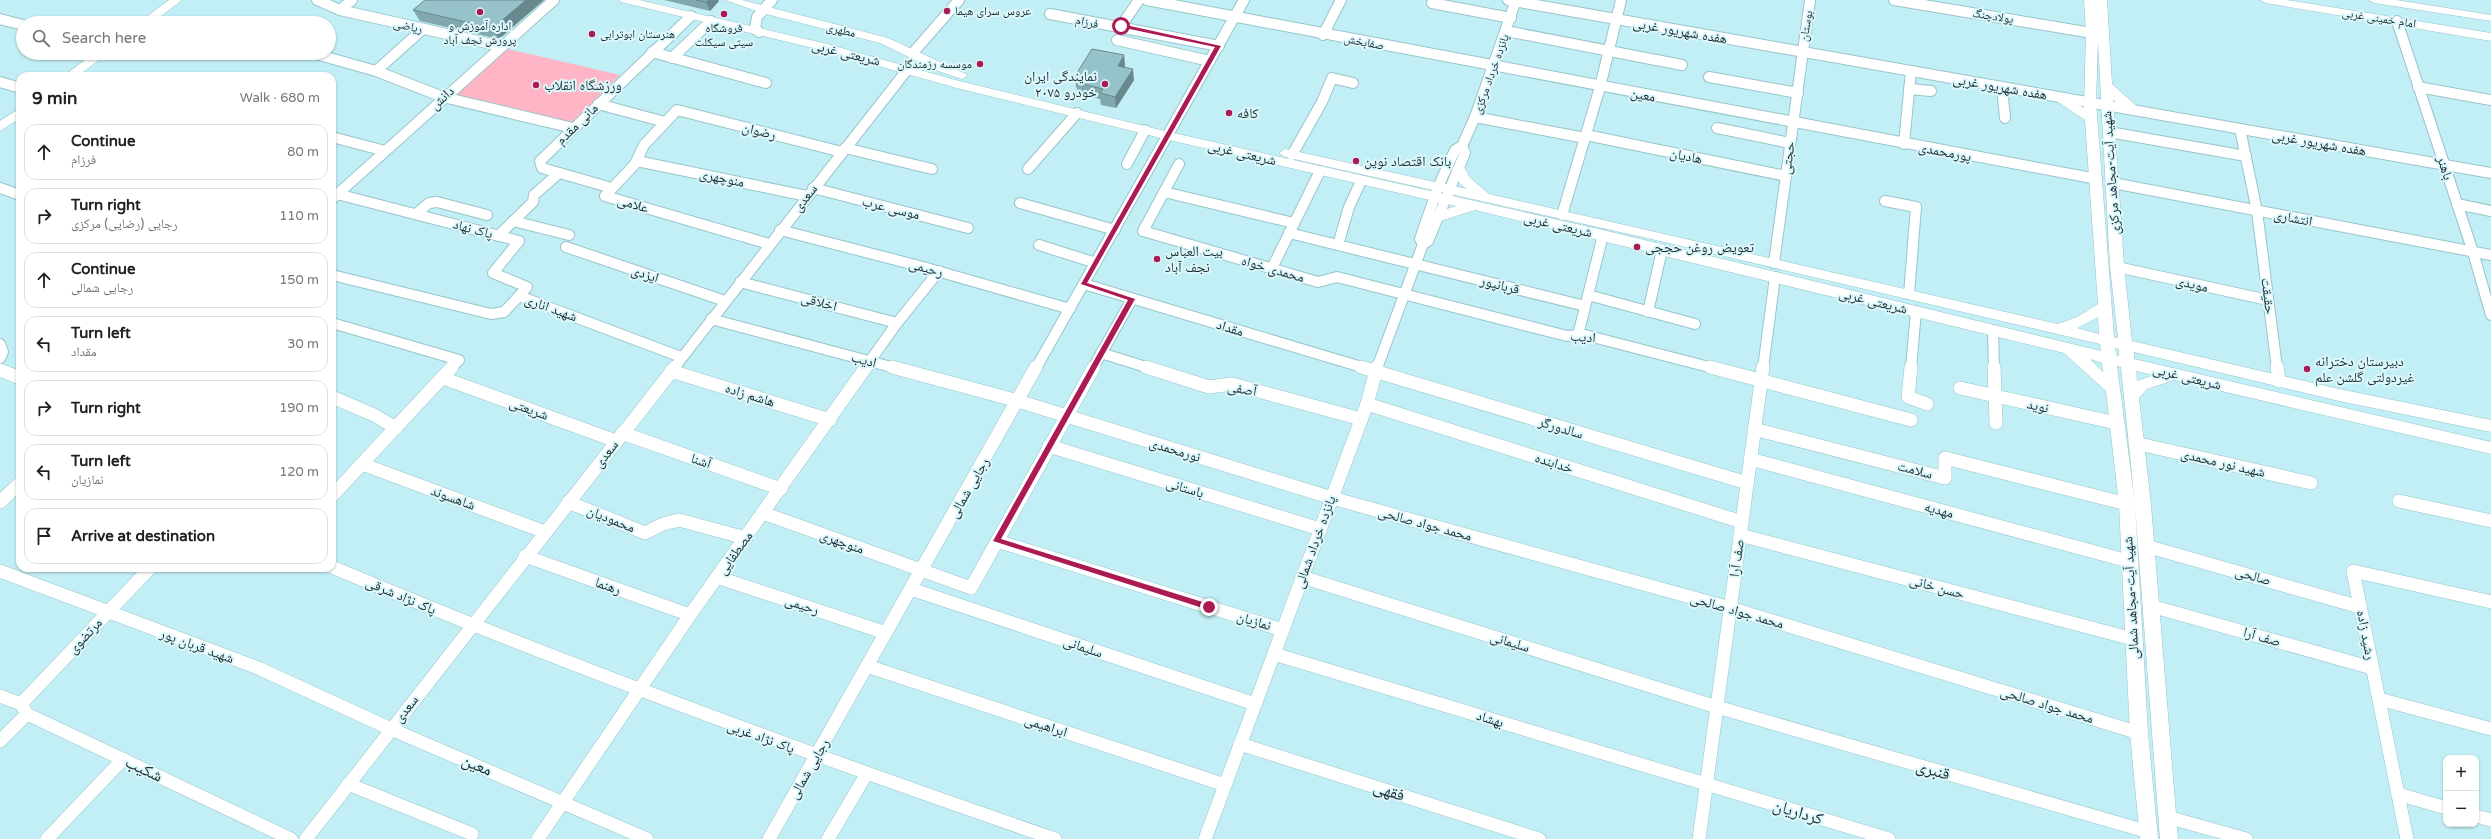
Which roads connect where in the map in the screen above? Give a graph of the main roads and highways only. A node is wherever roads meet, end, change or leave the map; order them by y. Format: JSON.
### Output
{"nodes":[{"id":1,"x":176,"y":0,"type":"edge"},
{"id":2,"x":625,"y":0,"type":"edge"},
{"id":3,"x":731,"y":0,"type":"edge"},
{"id":4,"x":2090,"y":0,"type":"edge"},
{"id":5,"x":2101,"y":0,"type":"edge"},
{"id":6,"x":2266,"y":0,"type":"edge"},
{"id":7,"x":2374,"y":0,"type":"edge"},
{"id":8,"x":2402,"y":2,"type":"edge"},
{"id":9,"x":154,"y":16,"type":"edge"},
{"id":10,"x":2491,"y":18,"type":"edge"},
{"id":11,"x":2491,"y":37,"type":"edge"},
{"id":12,"x":92,"y":60,"type":"edge"},
{"id":13,"x":948,"y":71,"type":"joint"},
{"id":14,"x":76,"y":72,"type":"edge"},
{"id":15,"x":2106,"y":85,"type":"junction"},
{"id":16,"x":2055,"y":96,"type":"road end"},
{"id":17,"x":16,"y":116,"type":"edge"},
{"id":18,"x":2091,"y":118,"type":"junction"},
{"id":19,"x":2108,"y":126,"type":"junction"},
{"id":20,"x":0,"y":127,"type":"edge"},
{"id":21,"x":1171,"y":132,"type":"junction"},
{"id":22,"x":1458,"y":168,"type":"road end"},
{"id":23,"x":1441,"y":193,"type":"junction"},
{"id":24,"x":1490,"y":204,"type":"junction"},
{"id":25,"x":1437,"y":217,"type":"road end"},
{"id":26,"x":2105,"y":306,"type":"junction"},
{"id":27,"x":2057,"y":329,"type":"junction"},
{"id":28,"x":2107,"y":341,"type":"junction"},
{"id":29,"x":2125,"y":345,"type":"junction"},
{"id":30,"x":2068,"y":349,"type":"junction"},
{"id":31,"x":2173,"y":356,"type":"junction"},
{"id":32,"x":2110,"y":358,"type":"junction"},
{"id":33,"x":2128,"y":362,"type":"junction"},
{"id":34,"x":2176,"y":375,"type":"junction"},
{"id":35,"x":2114,"y":390,"type":"junction"},
{"id":36,"x":2131,"y":403,"type":"junction"},
{"id":37,"x":2115,"y":407,"type":"junction"},
{"id":38,"x":2491,"y":426,"type":"edge"},
{"id":39,"x":2491,"y":448,"type":"edge"},
{"id":40,"x":2149,"y":836,"type":"edge"},
{"id":41,"x":2170,"y":839,"type":"edge"}],
"edges":[{"from":1,"to":9,"type":"main road"},
{"from":2,"to":21,"type":"main road","name":"شریعتی غربی"},
{"from":3,"to":13,"type":"main road","name":"مطهری"},
{"from":4,"to":18,"type":"main road","name":"شهید آیت-مجاهد مرکزی"},
{"from":5,"to":15,"type":"main road","name":"شهید آیت-مجاهد مرکزی"},
{"from":6,"to":11,"type":"main road","name":"امام خمینی غربی"},
{"from":7,"to":8,"type":"main road","name":"امام خمینی غربی"},
{"from":8,"to":10,"type":"main road","name":"امام خمینی غربی"},
{"from":12,"to":14,"type":"main road"},
{"from":13,"to":21,"type":"main road","name":"شریعتی غربی"},
{"from":15,"to":19,"type":"main road","name":"شهید آیت-مجاهد مرکزی"},
{"from":15,"to":19,"type":"main road"},
{"from":16,"to":18,"type":"main road"},
{"from":17,"to":20,"type":"main road"},
{"from":18,"to":26,"type":"main road","name":"شهید آیت-مجاهد مرکزی"},
{"from":19,"to":29,"type":"main road","name":"شهید آیت-مجاهد مرکزی"},
{"from":21,"to":23,"type":"main road","name":"شریعتی غربی"},
{"from":21,"to":23,"type":"main road","name":"شریعتی غربی"},
{"from":22,"to":24,"type":"main road"},
{"from":23,"to":24,"type":"main road","name":"شریعتی غربی"},
{"from":24,"to":25,"type":"main road"},
{"from":24,"to":27,"type":"main road","name":"شریعتی غربی"},
{"from":24,"to":30,"type":"main road","name":"شریعتی غربی"},
{"from":26,"to":27,"type":"main road"},
{"from":26,"to":28,"type":"main road","name":"شهید آیت-مجاهد مرکزی"},
{"from":27,"to":28,"type":"main road","name":"شریعتی غربی"},
{"from":28,"to":29,"type":"main road","name":"شریعتی غربی"},
{"from":28,"to":32,"type":"main road","name":"شهید آیت-مجاهد مرکزی"},
{"from":29,"to":31,"type":"main road","name":"شریعتی غربی"},
{"from":29,"to":33,"type":"main road","name":"شهید آیت-مجاهد مرکزی"},
{"from":30,"to":32,"type":"main road","name":"شریعتی غربی"},
{"from":30,"to":35,"type":"main road"},
{"from":31,"to":34,"type":"main road"},
{"from":31,"to":38,"type":"main road","name":"شریعتی غربی"},
{"from":32,"to":33,"type":"main road","name":"شریعتی غربی"},
{"from":32,"to":35,"type":"main road","name":"شهید آیت-مجاهد شمالی"},
{"from":33,"to":34,"type":"main road","name":"شریعتی غربی"},
{"from":33,"to":36,"type":"main road","name":"شهید آیت-مجاهد شمالی"},
{"from":34,"to":36,"type":"main road"},
{"from":34,"to":39,"type":"main road","name":"شریعتی غربی"},
{"from":35,"to":37,"type":"main road","name":"شهید آیت-مجاهد شمالی"},
{"from":36,"to":37,"type":"main road"},
{"from":36,"to":41,"type":"main road","name":"شهید آیت-مجاهد شمالی"},
{"from":37,"to":40,"type":"main road","name":"شهید آیت-مجاهد شمالی"}]}
